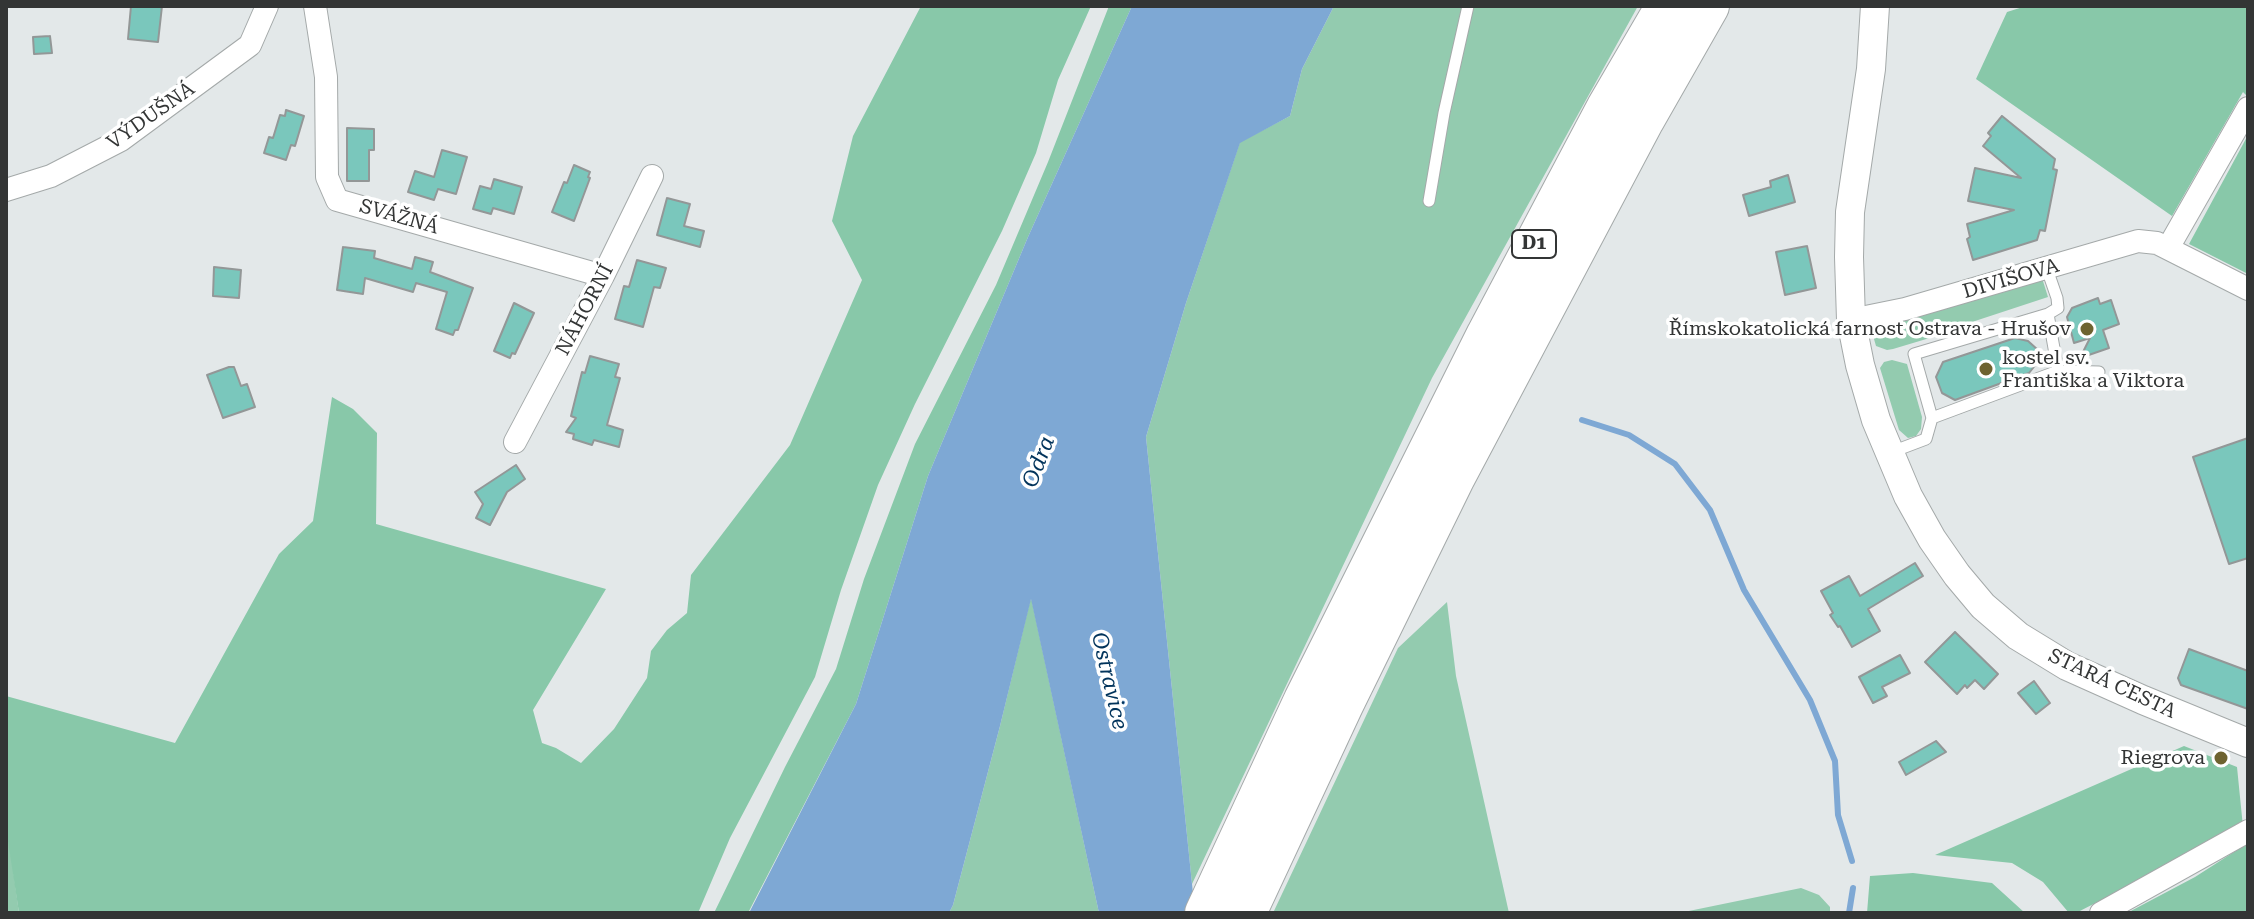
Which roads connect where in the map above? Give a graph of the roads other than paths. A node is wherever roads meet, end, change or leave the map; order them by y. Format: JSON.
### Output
{"nodes":[{"id":1,"x":267,"y":6,"type":"edge"},
{"id":2,"x":315,"y":6,"type":"edge"},
{"id":3,"x":1468,"y":6,"type":"edge"},
{"id":4,"x":1666,"y":6,"type":"edge"},
{"id":5,"x":1709,"y":6,"type":"edge"},
{"id":6,"x":1875,"y":6,"type":"edge"},
{"id":7,"x":1890,"y":6,"type":"edge"},
{"id":8,"x":1871,"y":69,"type":"junction"},
{"id":9,"x":2248,"y":108,"type":"edge"},
{"id":10,"x":652,"y":176,"type":"dead end"},
{"id":11,"x":6,"y":190,"type":"edge"},
{"id":12,"x":1429,"y":201,"type":"dead end"},
{"id":13,"x":2168,"y":248,"type":"junction"},
{"id":14,"x":2047,"y":269,"type":"junction"},
{"id":15,"x":603,"y":276,"type":"junction"},
{"id":16,"x":2248,"y":289,"type":"edge"},
{"id":17,"x":2048,"y":314,"type":"junction"},
{"id":18,"x":1851,"y":320,"type":"junction"},
{"id":19,"x":2058,"y":371,"type":"junction"},
{"id":20,"x":2099,"y":372,"type":"dead end"},
{"id":21,"x":1932,"y":418,"type":"junction"},
{"id":22,"x":515,"y":442,"type":"dead end"},
{"id":23,"x":1889,"y":453,"type":"junction"},
{"id":24,"x":2248,"y":743,"type":"edge"},
{"id":25,"x":2248,"y":831,"type":"edge"},
{"id":26,"x":1205,"y":913,"type":"edge"},
{"id":27,"x":1246,"y":913,"type":"edge"},
{"id":28,"x":2101,"y":913,"type":"edge"}],
"edges":[{"from":1,"to":11,"type":"street","name":"VÝDUŠNÁ"},
{"from":2,"to":15,"type":"street","name":"SVÁŽNÁ"},
{"from":3,"to":12,"type":"lane"},
{"from":4,"to":26,"type":"highway","number":"D1"},
{"from":5,"to":27,"type":"highway","number":"D1"},
{"from":6,"to":8,"type":"street"},
{"from":7,"to":8,"type":"street"},
{"from":8,"to":18,"type":"street","name":"STARÁ CESTA"},
{"from":9,"to":13,"type":"street"},
{"from":10,"to":15,"type":"street","name":"NÁHORNÍ"},
{"from":13,"to":14,"type":"street","name":"DIVIŠOVA"},
{"from":13,"to":16,"type":"street","name":"DIVIŠOVA"},
{"from":14,"to":17,"type":"lane"},
{"from":14,"to":18,"type":"street","name":"DIVIŠOVA"},
{"from":15,"to":22,"type":"street","name":"NÁHORNÍ"},
{"from":17,"to":19,"type":"lane"},
{"from":17,"to":21,"type":"lane"},
{"from":18,"to":23,"type":"street","name":"STARÁ CESTA"},
{"from":19,"to":20,"type":"lane"},
{"from":19,"to":21,"type":"lane"},
{"from":21,"to":23,"type":"lane"},
{"from":23,"to":24,"type":"street","name":"STARÁ CESTA"},
{"from":25,"to":28,"type":"street"}]}
